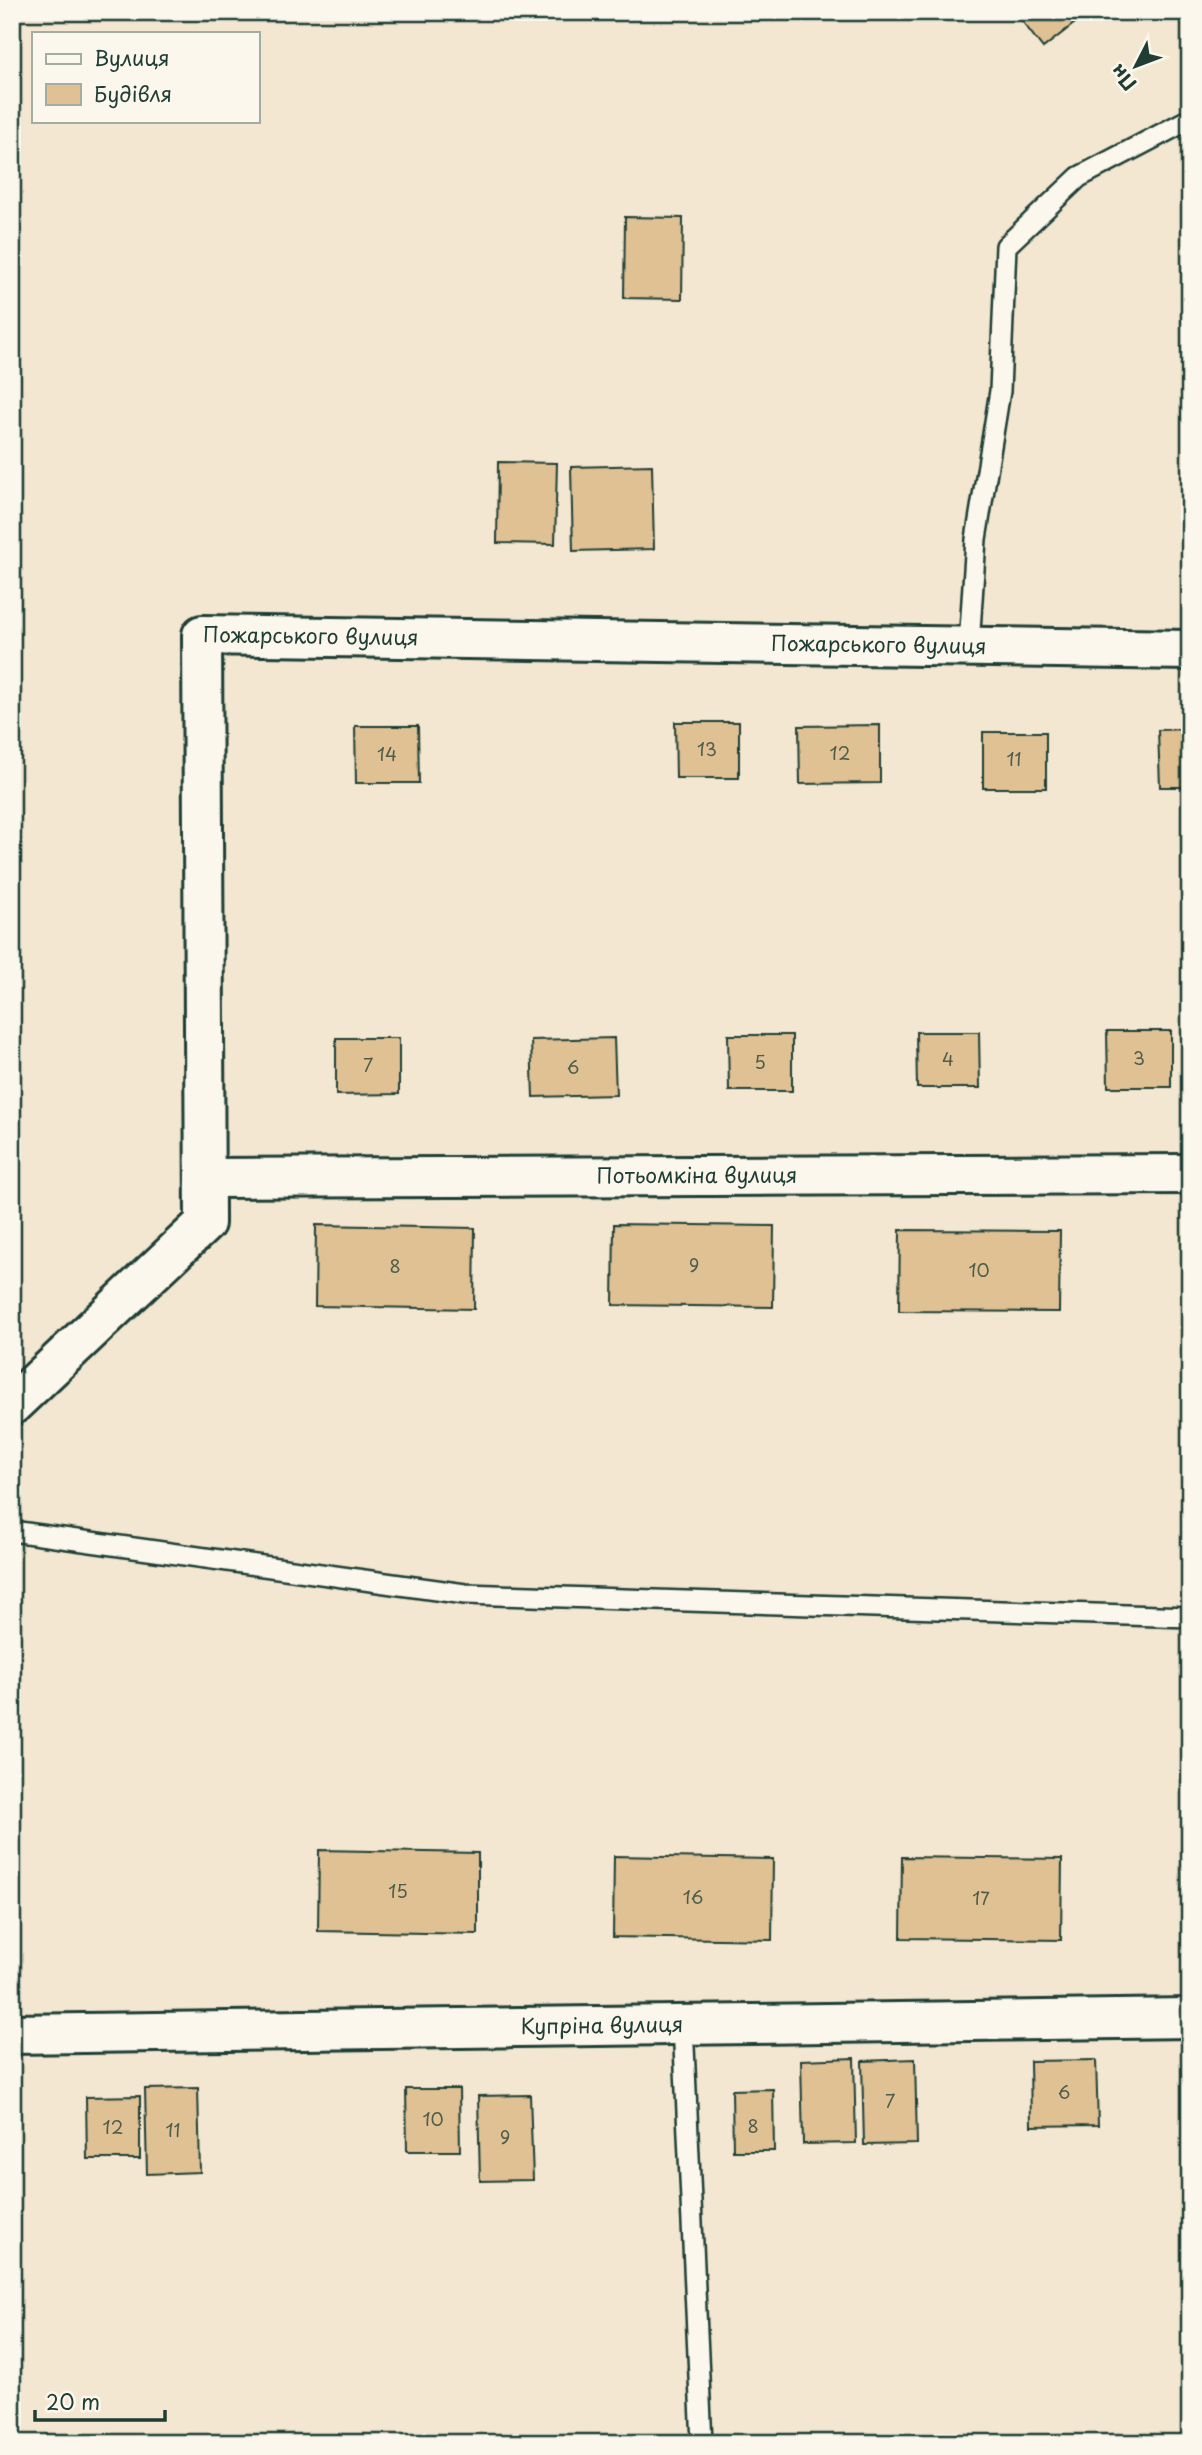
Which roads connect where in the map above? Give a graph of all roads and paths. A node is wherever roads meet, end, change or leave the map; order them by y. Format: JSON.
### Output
{"nodes":[{"id":1,"x":1190,"y":119,"type":"edge"},
{"id":2,"x":970,"y":646,"type":"junction"},
{"id":3,"x":1190,"y":650,"type":"edge"},
{"id":4,"x":1190,"y":1174,"type":"edge"},
{"id":5,"x":205,"y":1178,"type":"junction"},
{"id":6,"x":12,"y":1405,"type":"edge"},
{"id":7,"x":12,"y":1531,"type":"edge"},
{"id":8,"x":1190,"y":1617,"type":"edge"},
{"id":9,"x":1190,"y":2018,"type":"edge"},
{"id":10,"x":682,"y":2025,"type":"junction"},
{"id":11,"x":12,"y":2034,"type":"edge"},
{"id":12,"x":702,"y":2443,"type":"edge"}],
"edges":[{"from":1,"to":2,"type":"lane"},
{"from":2,"to":3,"type":"street","name":"Пожарського вулиця"},
{"from":2,"to":5,"type":"street","name":"Пожарського вулиця"},
{"from":4,"to":5,"type":"street","name":"Потьомкіна вулиця"},
{"from":5,"to":6,"type":"street","name":"Пожарського вулиця"},
{"from":7,"to":8,"type":"lane"},
{"from":9,"to":10,"type":"street","name":"Купріна вулиця"},
{"from":10,"to":11,"type":"street","name":"Купріна вулиця"},
{"from":10,"to":12,"type":"lane"}]}
